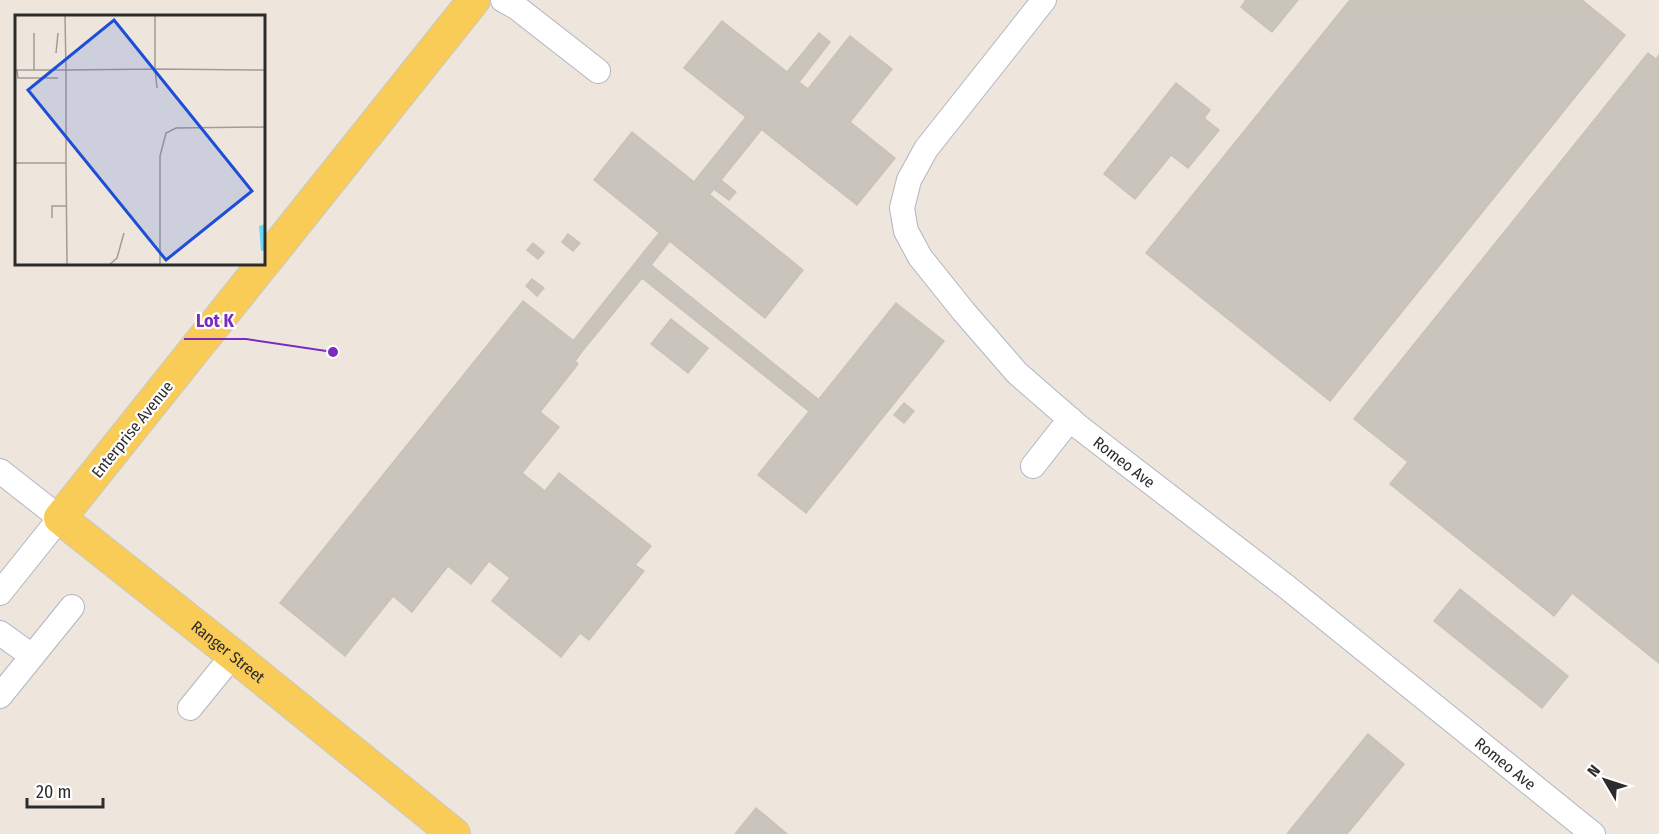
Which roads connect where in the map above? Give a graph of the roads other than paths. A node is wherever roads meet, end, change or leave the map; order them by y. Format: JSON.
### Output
{"nodes":[{"id":1,"x":474,"y":0,"type":"edge"},
{"id":2,"x":503,"y":0,"type":"edge"},
{"id":3,"x":1044,"y":0,"type":"edge"},
{"id":4,"x":598,"y":71,"type":"dead end"},
{"id":5,"x":266,"y":260,"type":"edge"},
{"id":6,"x":262,"y":266,"type":"edge"},
{"id":7,"x":1070,"y":419,"type":"junction"},
{"id":8,"x":1033,"y":466,"type":"dead end"},
{"id":9,"x":0,"y":471,"type":"edge"},
{"id":10,"x":60,"y":518,"type":"junction"},
{"id":11,"x":0,"y":593,"type":"edge"},
{"id":12,"x":72,"y":607,"type":"dead end"},
{"id":13,"x":0,"y":633,"type":"edge"},
{"id":14,"x":233,"y":655,"type":"junction"},
{"id":15,"x":32,"y":656,"type":"junction"},
{"id":16,"x":0,"y":696,"type":"edge"},
{"id":17,"x":190,"y":708,"type":"dead end"},
{"id":18,"x":454,"y":834,"type":"edge"},
{"id":19,"x":1593,"y":834,"type":"edge"}],
"edges":[{"from":1,"to":5,"type":"main road","name":"Enterprise Avenue"},
{"from":2,"to":4,"type":"street"},
{"from":3,"to":7,"type":"street","name":"Romeo Ave"},
{"from":6,"to":10,"type":"main road","name":"Enterprise Avenue"},
{"from":7,"to":8,"type":"street"},
{"from":7,"to":19,"type":"street","name":"Romeo Ave"},
{"from":9,"to":10,"type":"street","name":"Ranger Street"},
{"from":10,"to":11,"type":"street","name":"Enterprise Avenue"},
{"from":10,"to":14,"type":"main road","name":"Ranger Street"},
{"from":12,"to":15,"type":"street"},
{"from":13,"to":15,"type":"street"},
{"from":14,"to":17,"type":"street"},
{"from":14,"to":18,"type":"main road","name":"Ranger Street"},
{"from":15,"to":16,"type":"street"}]}
